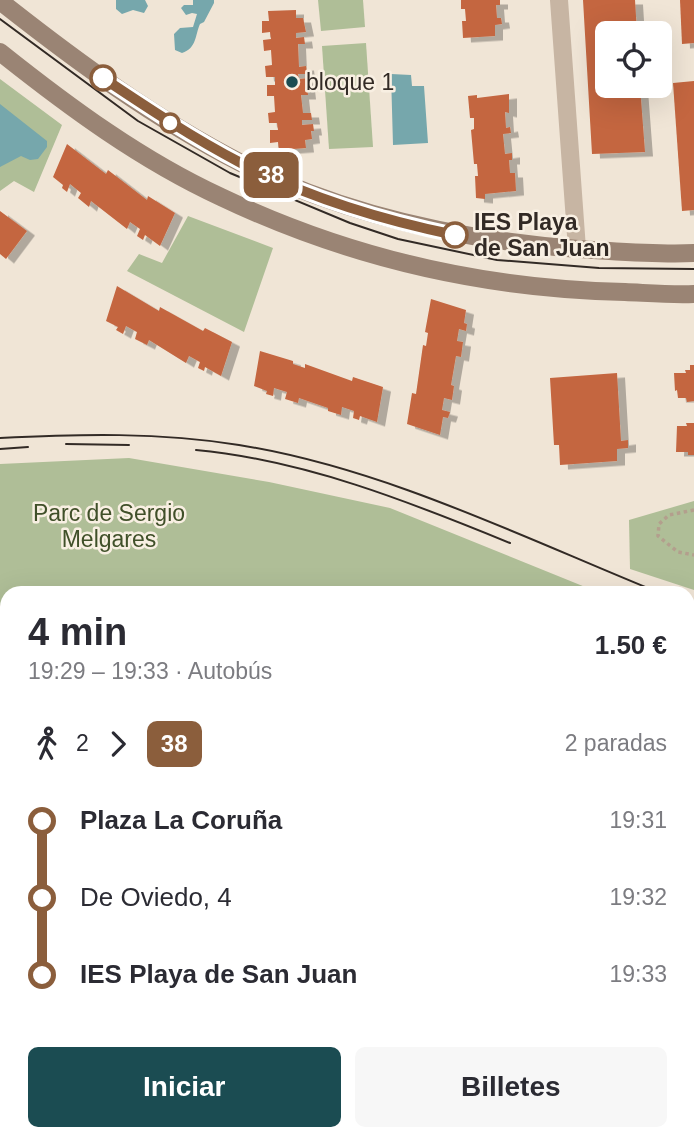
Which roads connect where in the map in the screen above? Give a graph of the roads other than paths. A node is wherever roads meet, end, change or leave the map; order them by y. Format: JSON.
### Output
{"nodes":[{"id":1,"x":559,"y":0,"type":"edge"},
{"id":2,"x":0,"y":1,"type":"edge"},
{"id":3,"x":0,"y":52,"type":"edge"},
{"id":4,"x":576,"y":248,"type":"junction"},
{"id":5,"x":694,"y":253,"type":"edge"},
{"id":6,"x":694,"y":293,"type":"edge"}],
"edges":[{"from":1,"to":4,"type":"street"},
{"from":2,"to":4,"type":"street"},
{"from":3,"to":6,"type":"street"},
{"from":4,"to":5,"type":"street"}]}
